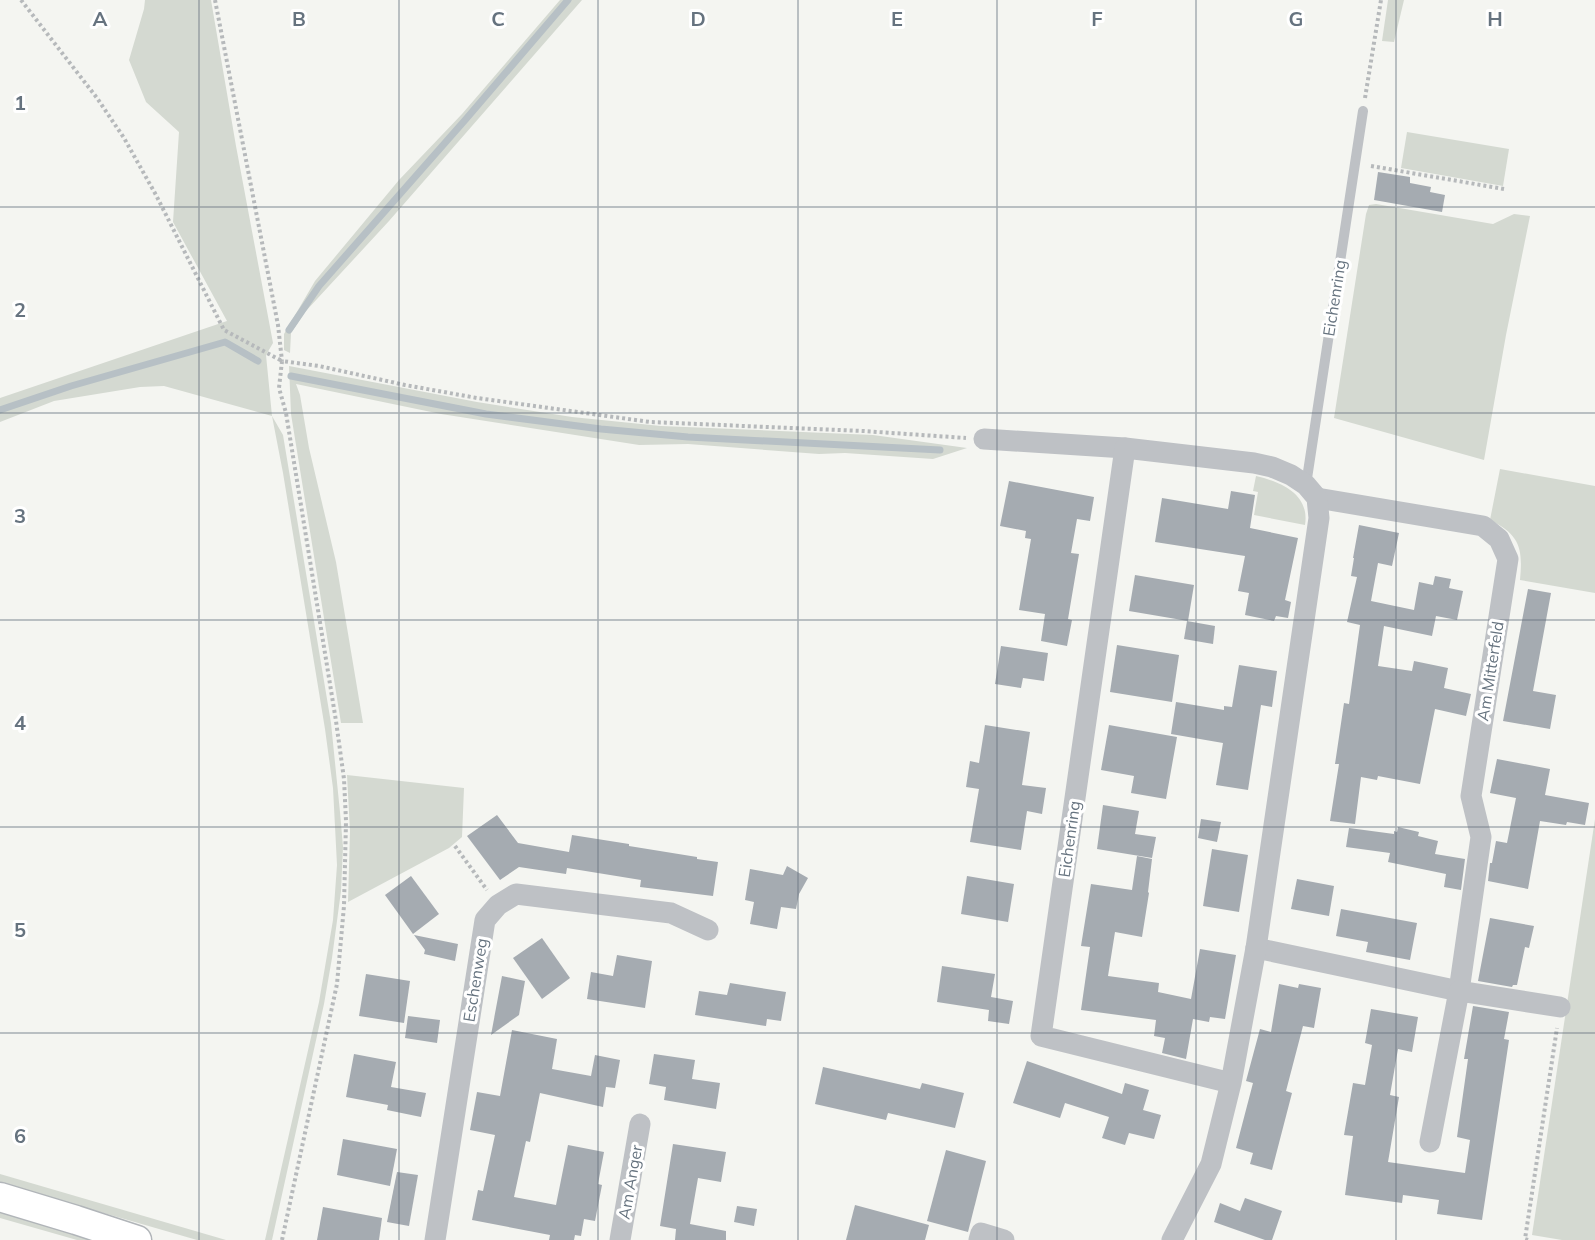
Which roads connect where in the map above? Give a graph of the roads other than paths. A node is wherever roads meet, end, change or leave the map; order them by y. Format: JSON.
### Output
{"nodes":[{"id":1,"x":1363,"y":111,"type":"road end"},
{"id":2,"x":984,"y":439,"type":"road end"},
{"id":3,"x":1125,"y":448,"type":"junction"},
{"id":4,"x":1311,"y":492,"type":"junction"},
{"id":5,"x":708,"y":930,"type":"dead end"},
{"id":6,"x":1256,"y":948,"type":"junction"},
{"id":7,"x":1459,"y":991,"type":"junction"},
{"id":8,"x":1560,"y":1006,"type":"road end"},
{"id":9,"x":1231,"y":1083,"type":"junction"},
{"id":10,"x":640,"y":1124,"type":"dead end"},
{"id":11,"x":1430,"y":1142,"type":"dead end"},
{"id":12,"x":0,"y":1197,"type":"edge"},
{"id":13,"x":137,"y":1240,"type":"edge"},
{"id":14,"x":435,"y":1240,"type":"edge"},
{"id":15,"x":620,"y":1240,"type":"edge"},
{"id":16,"x":979,"y":1240,"type":"edge"},
{"id":17,"x":1004,"y":1240,"type":"edge"},
{"id":18,"x":1172,"y":1240,"type":"edge"}],
"edges":[{"from":1,"to":4,"type":"lane","name":"Eichenring"},
{"from":2,"to":3,"type":"street"},
{"from":3,"to":4,"type":"street"},
{"from":3,"to":9,"type":"street","name":"Eichenring"},
{"from":4,"to":6,"type":"street","name":"Eichenring"},
{"from":4,"to":7,"type":"street","name":"Am Mitterfeld"},
{"from":5,"to":14,"type":"street","name":"Eschenweg"},
{"from":6,"to":7,"type":"street"},
{"from":6,"to":9,"type":"street","name":"Eichenring"},
{"from":7,"to":8,"type":"street"},
{"from":7,"to":11,"type":"street","name":"Am Mitterfeld"},
{"from":9,"to":18,"type":"street","name":"Eichenring"},
{"from":10,"to":15,"type":"street","name":"Am Anger"},
{"from":12,"to":13,"type":"street"},
{"from":16,"to":17,"type":"street"}]}
